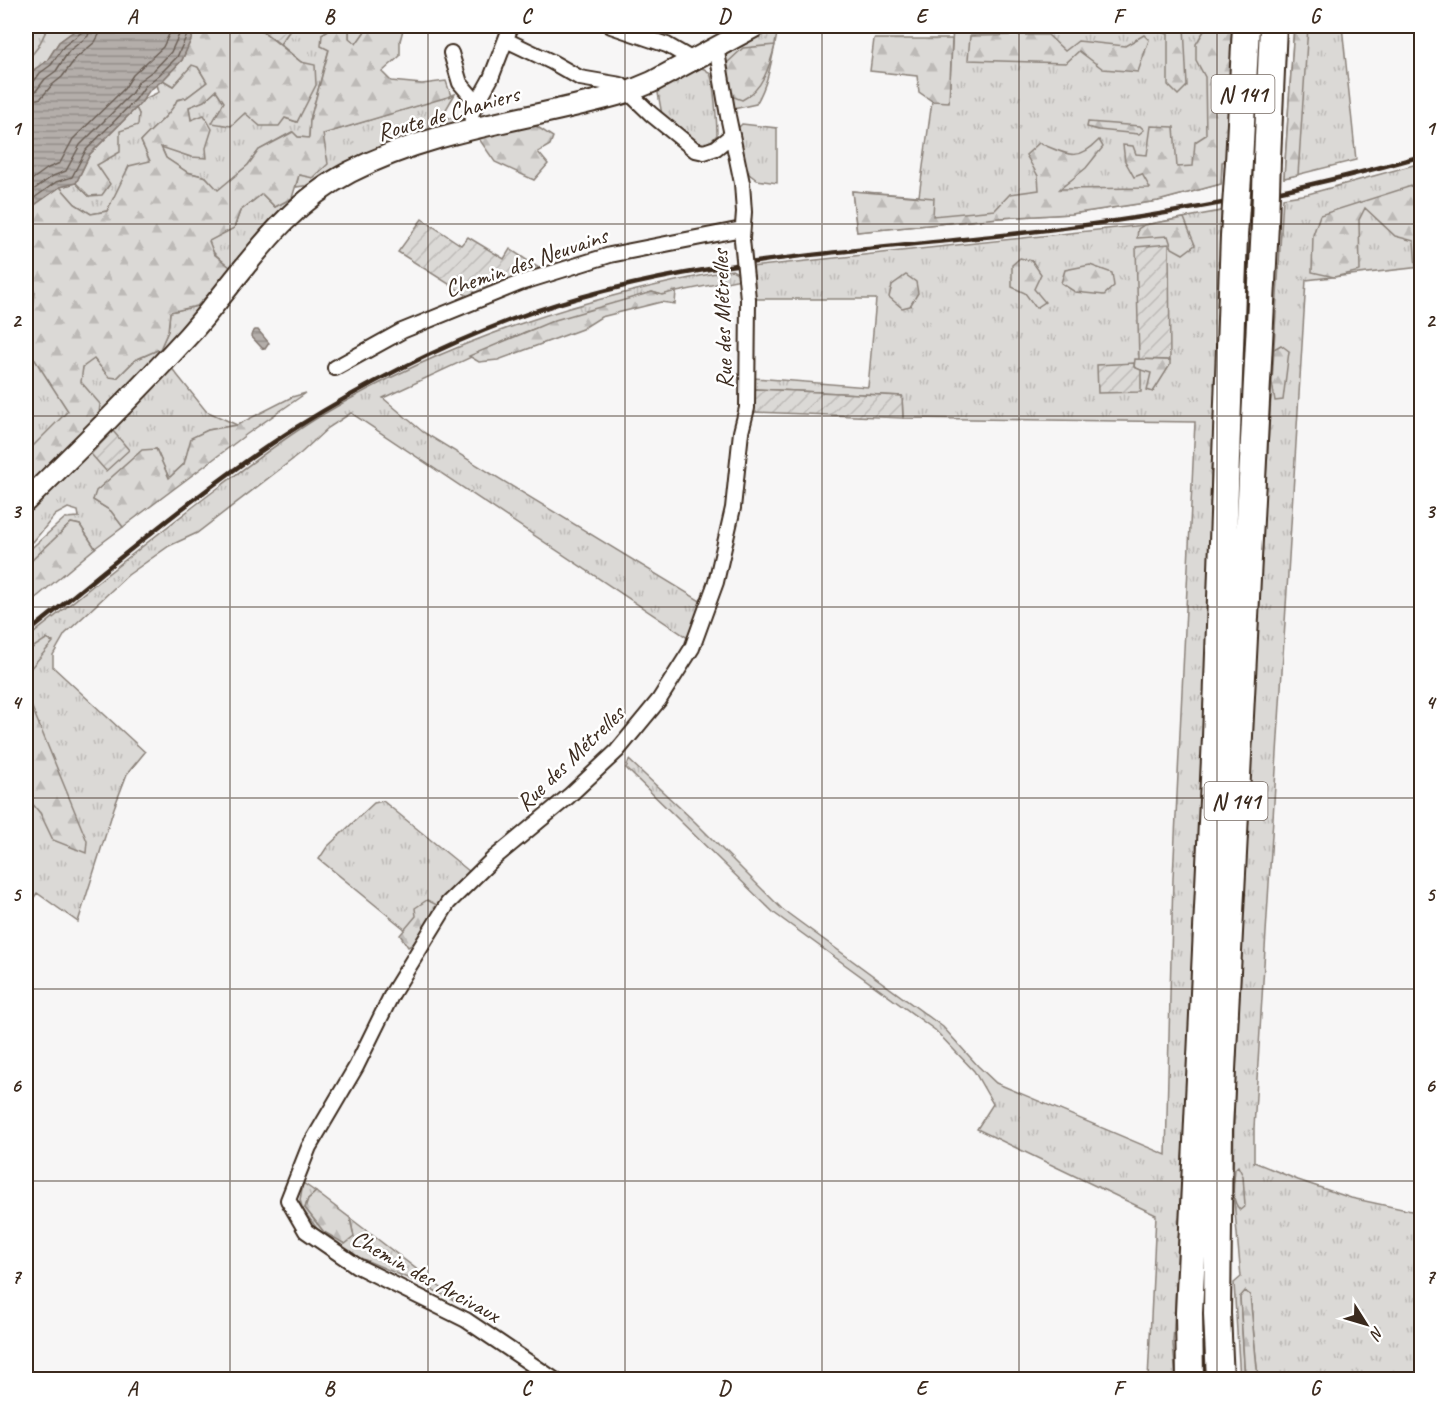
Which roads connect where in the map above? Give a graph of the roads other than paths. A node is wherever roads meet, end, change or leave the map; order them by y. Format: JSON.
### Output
{"nodes":[{"id":1,"x":511,"y":26,"type":"edge"},
{"id":2,"x":611,"y":26,"type":"edge"},
{"id":3,"x":1246,"y":26,"type":"edge"},
{"id":4,"x":1273,"y":26,"type":"edge"},
{"id":5,"x":743,"y":28,"type":"edge"},
{"id":6,"x":506,"y":40,"type":"junction"},
{"id":7,"x":716,"y":46,"type":"junction"},
{"id":8,"x":451,"y":53,"type":"dead end"},
{"id":9,"x":693,"y":60,"type":"junction"},
{"id":10,"x":628,"y":92,"type":"junction"},
{"id":11,"x":477,"y":104,"type":"junction"},
{"id":12,"x":473,"y":128,"type":"junction"},
{"id":13,"x":732,"y":135,"type":"junction"},
{"id":14,"x":742,"y":235,"type":"junction"},
{"id":15,"x":335,"y":368,"type":"dead end"},
{"id":16,"x":26,"y":501,"type":"edge"},
{"id":17,"x":288,"y":1200,"type":"joint"},
{"id":18,"x":555,"y":1380,"type":"edge"},
{"id":19,"x":1190,"y":1380,"type":"edge"},
{"id":20,"x":1220,"y":1380,"type":"edge"}],
"edges":[{"from":1,"to":6,"type":"street"},
{"from":2,"to":9,"type":"street"},
{"from":3,"to":19,"type":"highway","number":"N 141","bridge":true},
{"from":4,"to":20,"type":"highway","number":"N 141","bridge":true},
{"from":5,"to":7,"type":"street","name":"Route de Chaniers"},
{"from":6,"to":10,"type":"street"},
{"from":6,"to":11,"type":"street"},
{"from":7,"to":9,"type":"street","name":"Route de Chaniers"},
{"from":7,"to":13,"type":"street","name":"Rue des Métrelles"},
{"from":8,"to":11,"type":"street"},
{"from":9,"to":10,"type":"street","name":"Route de Chaniers"},
{"from":10,"to":12,"type":"street","name":"Route de Chaniers"},
{"from":10,"to":13,"type":"street"},
{"from":11,"to":12,"type":"street"},
{"from":12,"to":16,"type":"street","name":"Route de Chaniers"},
{"from":13,"to":14,"type":"street","name":"Rue des Métrelles"},
{"from":14,"to":15,"type":"street","name":"Chemin des Neuvains"},
{"from":14,"to":17,"type":"street","name":"Rue des Métrelles","bridge":true},
{"from":17,"to":18,"type":"street","name":"Chemin des Arcivaux"}]}
